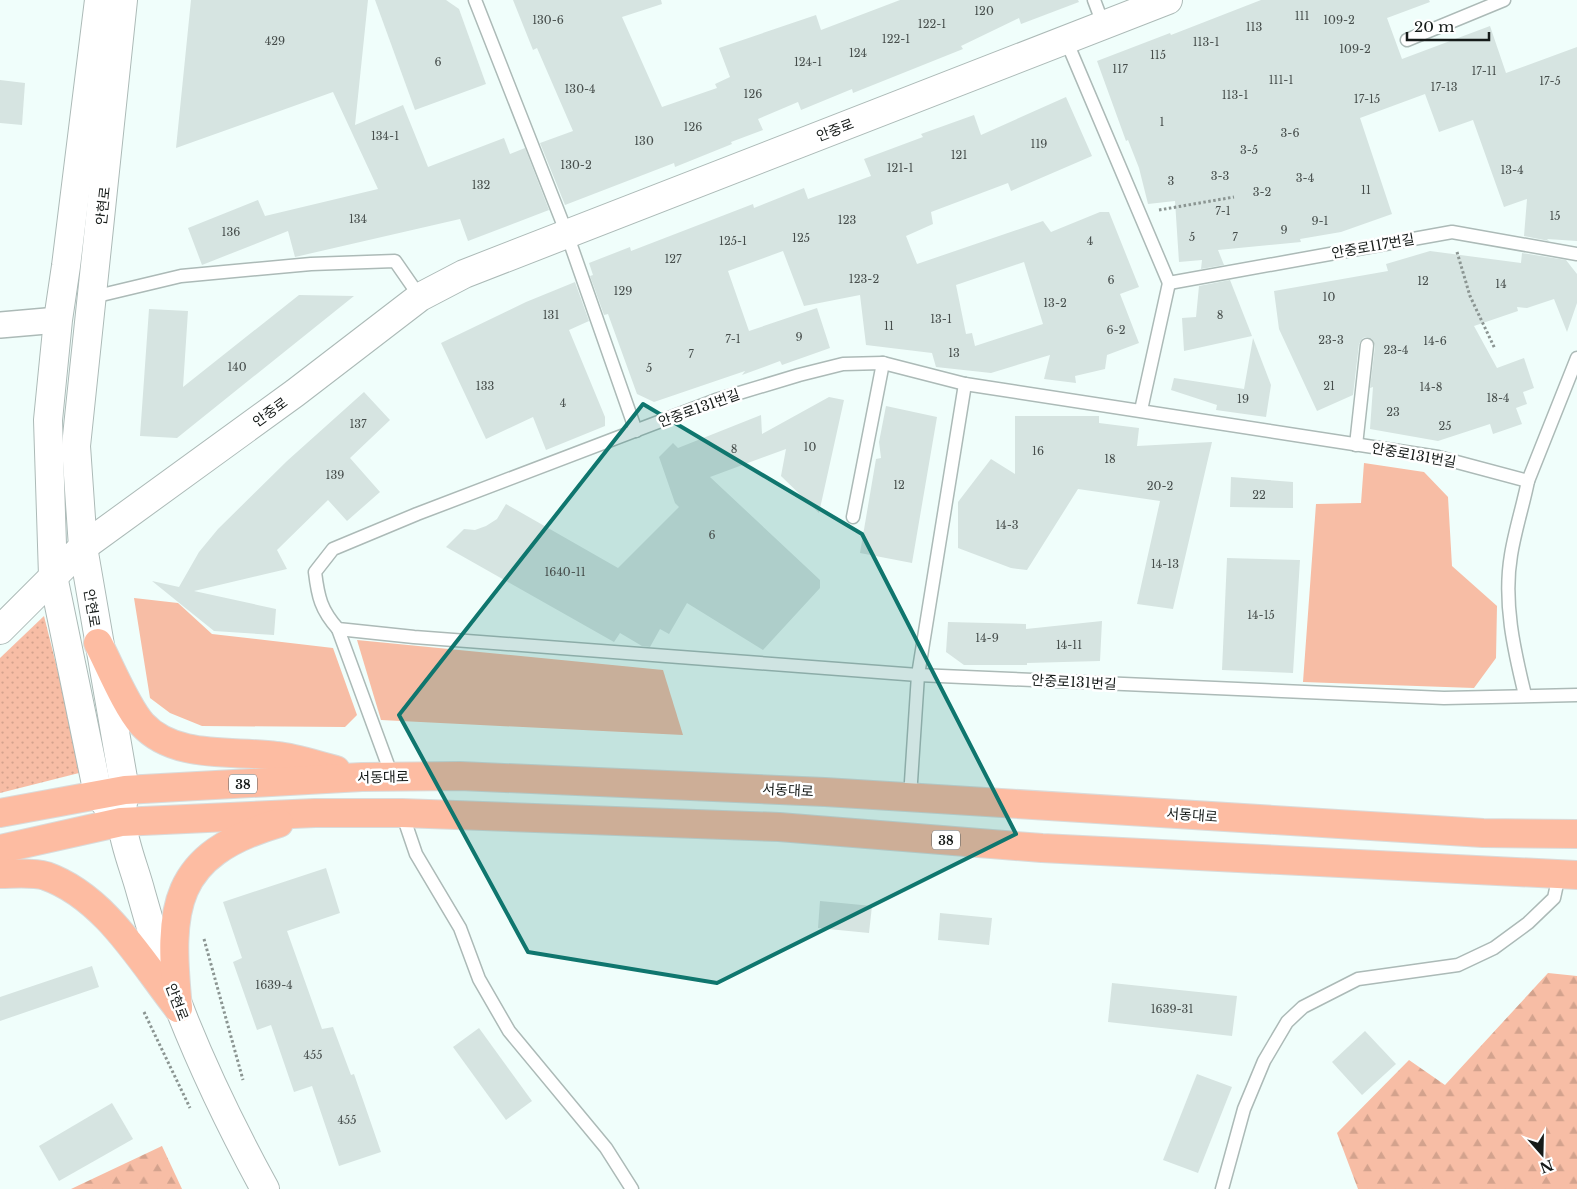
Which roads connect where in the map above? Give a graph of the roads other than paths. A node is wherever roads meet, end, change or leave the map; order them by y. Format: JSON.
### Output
{"nodes":[{"id":1,"x":99,"y":0,"type":"edge"},
{"id":2,"x":124,"y":0,"type":"edge"},
{"id":3,"x":475,"y":0,"type":"edge"},
{"id":4,"x":1168,"y":0,"type":"edge"},
{"id":5,"x":1504,"y":0,"type":"edge"},
{"id":6,"x":1098,"y":12,"type":"edge"},
{"id":7,"x":1066,"y":40,"type":"junction"},
{"id":8,"x":1408,"y":40,"type":"dead end"},
{"id":9,"x":567,"y":234,"type":"junction"},
{"id":10,"x":1577,"y":254,"type":"edge"},
{"id":11,"x":1169,"y":283,"type":"junction"},
{"id":12,"x":94,"y":296,"type":"junction"},
{"id":13,"x":420,"y":297,"type":"junction"},
{"id":14,"x":58,"y":320,"type":"junction"},
{"id":15,"x":0,"y":325,"type":"edge"},
{"id":16,"x":1367,"y":345,"type":"dead end"},
{"id":17,"x":1577,"y":358,"type":"edge"},
{"id":18,"x":883,"y":363,"type":"junction"},
{"id":19,"x":965,"y":384,"type":"junction"},
{"id":20,"x":1141,"y":410,"type":"junction"},
{"id":21,"x":636,"y":431,"type":"junction"},
{"id":22,"x":1356,"y":444,"type":"junction"},
{"id":23,"x":1528,"y":481,"type":"junction"},
{"id":24,"x":853,"y":516,"type":"dead end"},
{"id":25,"x":83,"y":547,"type":"junction"},
{"id":26,"x":53,"y":576,"type":"junction"},
{"id":27,"x":338,"y":629,"type":"junction"},
{"id":28,"x":0,"y":630,"type":"edge"},
{"id":29,"x":98,"y":643,"type":"junction"},
{"id":30,"x":918,"y":676,"type":"junction"},
{"id":31,"x":1525,"y":695,"type":"junction"},
{"id":32,"x":1577,"y":695,"type":"edge"},
{"id":33,"x":392,"y":776,"type":"junction"},
{"id":34,"x":362,"y":777,"type":"junction"},
{"id":35,"x":125,"y":790,"type":"junction"},
{"id":36,"x":98,"y":794,"type":"junction"},
{"id":37,"x":910,"y":797,"type":"junction"},
{"id":38,"x":0,"y":813,"type":"edge"},
{"id":39,"x":315,"y":813,"type":"junction"},
{"id":40,"x":402,"y":813,"type":"junction"},
{"id":41,"x":121,"y":822,"type":"junction"},
{"id":42,"x":1577,"y":834,"type":"edge"},
{"id":43,"x":0,"y":849,"type":"edge"},
{"id":44,"x":0,"y":874,"type":"edge"},
{"id":45,"x":1568,"y":875,"type":"edge"},
{"id":46,"x":178,"y":1008,"type":"junction"},
{"id":47,"x":265,"y":1189,"type":"edge"},
{"id":48,"x":632,"y":1189,"type":"edge"},
{"id":49,"x":1222,"y":1189,"type":"edge"}],
"edges":[{"from":1,"to":14,"type":"main road","name":"안현로"},
{"from":2,"to":12,"type":"main road","name":"안현로"},
{"from":3,"to":9,"type":"lane"},
{"from":4,"to":6,"type":"main road","name":"안중로"},
{"from":5,"to":8,"type":"lane"},
{"from":6,"to":7,"type":"main road","name":"안중로"},
{"from":7,"to":9,"type":"main road","name":"안중로"},
{"from":7,"to":11,"type":"lane"},
{"from":9,"to":13,"type":"main road","name":"안중로"},
{"from":9,"to":21,"type":"lane"},
{"from":10,"to":11,"type":"lane","name":"안중로117번길"},
{"from":11,"to":20,"type":"lane"},
{"from":12,"to":13,"type":"lane"},
{"from":12,"to":25,"type":"main road","name":"안현로"},
{"from":13,"to":25,"type":"main road","name":"안중로"},
{"from":14,"to":15,"type":"street"},
{"from":14,"to":26,"type":"main road","name":"안현로"},
{"from":16,"to":22,"type":"lane"},
{"from":17,"to":23,"type":"lane"},
{"from":18,"to":19,"type":"lane","name":"안중로131번길"},
{"from":18,"to":21,"type":"lane","name":"안중로131번길"},
{"from":18,"to":24,"type":"lane"},
{"from":19,"to":20,"type":"lane","name":"안중로131번길"},
{"from":19,"to":30,"type":"lane"},
{"from":20,"to":22,"type":"lane","name":"안중로131번길"},
{"from":21,"to":27,"type":"lane","name":"안중로131번길"},
{"from":22,"to":23,"type":"lane","name":"안중로131번길"},
{"from":23,"to":31,"type":"lane"},
{"from":25,"to":26,"type":"main road","name":"안중로"},
{"from":25,"to":29,"type":"main road","name":"안현로"},
{"from":26,"to":28,"type":"main road","name":"안중로"},
{"from":26,"to":36,"type":"main road","name":"안현로"},
{"from":27,"to":30,"type":"lane"},
{"from":27,"to":33,"type":"lane"},
{"from":29,"to":34,"type":"main road"},
{"from":29,"to":35,"type":"main road","name":"안현로"},
{"from":30,"to":31,"type":"lane","name":"안중로131번길"},
{"from":30,"to":37,"type":"lane"},
{"from":31,"to":32,"type":"lane","name":"안중로131번길"},
{"from":33,"to":34,"type":"main road","name":"서동대로","number":"38"},
{"from":33,"to":37,"type":"main road","name":"서동대로","number":"38"},
{"from":34,"to":35,"type":"main road","name":"서동대로","number":"38"},
{"from":35,"to":36,"type":"main road","name":"서동대로","number":"38"},
{"from":35,"to":41,"type":"main road","name":"안현로"},
{"from":36,"to":38,"type":"main road","name":"서동대로","number":"38"},
{"from":36,"to":41,"type":"main road"},
{"from":37,"to":42,"type":"main road","name":"서동대로","number":"38"},
{"from":39,"to":40,"type":"main road","number":"38"},
{"from":39,"to":41,"type":"main road","number":"38"},
{"from":39,"to":46,"type":"main road"},
{"from":40,"to":45,"type":"main road","number":"38"},
{"from":40,"to":48,"type":"lane"},
{"from":41,"to":43,"type":"main road","number":"38"},
{"from":41,"to":46,"type":"main road","name":"안현로"},
{"from":44,"to":46,"type":"main road"},
{"from":45,"to":49,"type":"lane"},
{"from":46,"to":47,"type":"main road","name":"안현로"}]}
